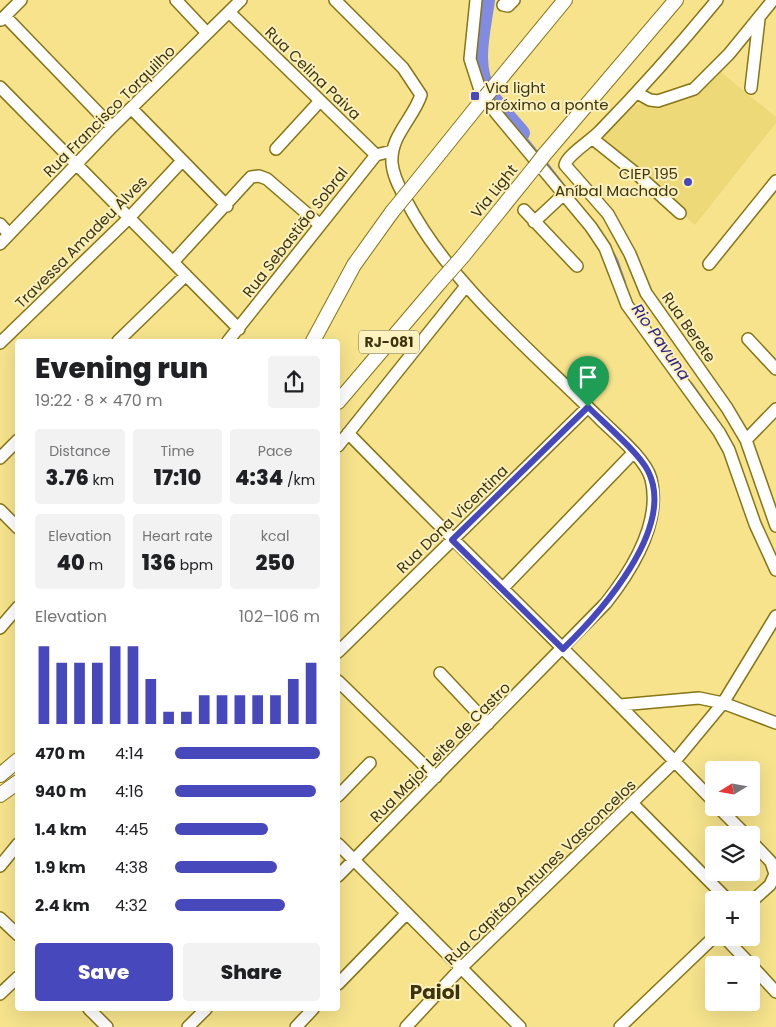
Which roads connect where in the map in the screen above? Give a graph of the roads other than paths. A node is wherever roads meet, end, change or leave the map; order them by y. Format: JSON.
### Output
{"nodes":[{"id":1,"x":21,"y":0,"type":"edge"},
{"id":2,"x":176,"y":0,"type":"edge"},
{"id":3,"x":241,"y":0,"type":"edge"},
{"id":4,"x":335,"y":0,"type":"edge"},
{"id":5,"x":476,"y":0,"type":"edge"},
{"id":6,"x":514,"y":0,"type":"edge"},
{"id":7,"x":565,"y":0,"type":"edge"},
{"id":8,"x":676,"y":0,"type":"edge"},
{"id":9,"x":717,"y":0,"type":"edge"},
{"id":10,"x":773,"y":0,"type":"edge"},
{"id":11,"x":503,"y":5,"type":"dead end"},
{"id":12,"x":229,"y":12,"type":"junction"},
{"id":13,"x":3,"y":19,"type":"edge"},
{"id":14,"x":758,"y":19,"type":"junction"},
{"id":15,"x":207,"y":34,"type":"junction"},
{"id":16,"x":0,"y":87,"type":"edge"},
{"id":17,"x":751,"y":88,"type":"dead end"},
{"id":18,"x":637,"y":94,"type":"junction"},
{"id":19,"x":320,"y":101,"type":"junction"},
{"id":20,"x":132,"y":108,"type":"junction"},
{"id":21,"x":112,"y":127,"type":"junction"},
{"id":22,"x":593,"y":139,"type":"junction"},
{"id":23,"x":276,"y":149,"type":"dead end"},
{"id":24,"x":392,"y":151,"type":"junction"},
{"id":25,"x":376,"y":156,"type":"junction"},
{"id":26,"x":182,"y":161,"type":"junction"},
{"id":27,"x":77,"y":165,"type":"junction"},
{"id":28,"x":776,"y":181,"type":"edge"},
{"id":29,"x":564,"y":194,"type":"junction"},
{"id":30,"x":227,"y":206,"type":"junction"},
{"id":31,"x":524,"y":210,"type":"dead end"},
{"id":32,"x":680,"y":213,"type":"dead end"},
{"id":33,"x":128,"y":219,"type":"junction"},
{"id":34,"x":534,"y":222,"type":"junction"},
{"id":35,"x":0,"y":224,"type":"edge"},
{"id":36,"x":319,"y":224,"type":"junction"},
{"id":37,"x":9,"y":234,"type":"junction"},
{"id":38,"x":0,"y":244,"type":"edge"},
{"id":39,"x":173,"y":262,"type":"junction"},
{"id":40,"x":709,"y":264,"type":"dead end"},
{"id":41,"x":577,"y":266,"type":"dead end"},
{"id":42,"x":186,"y":275,"type":"junction"},
{"id":43,"x":466,"y":286,"type":"junction"},
{"id":44,"x":238,"y":329,"type":"junction"},
{"id":45,"x":120,"y":339,"type":"edge"},
{"id":46,"x":230,"y":339,"type":"edge"},
{"id":47,"x":314,"y":339,"type":"edge"},
{"id":48,"x":748,"y":339,"type":"dead end"},
{"id":49,"x":0,"y":343,"type":"edge"},
{"id":50,"x":776,"y":369,"type":"edge"},
{"id":51,"x":340,"y":400,"type":"edge"},
{"id":52,"x":588,"y":407,"type":"junction"},
{"id":53,"x":776,"y":409,"type":"edge"},
{"id":54,"x":348,"y":433,"type":"junction"},
{"id":55,"x":746,"y":440,"type":"junction"},
{"id":56,"x":15,"y":443,"type":"edge"},
{"id":57,"x":340,"y":443,"type":"edge"},
{"id":58,"x":632,"y":453,"type":"junction"},
{"id":59,"x":0,"y":458,"type":"edge"},
{"id":60,"x":0,"y":510,"type":"edge"},
{"id":61,"x":15,"y":525,"type":"edge"},
{"id":62,"x":776,"y":526,"type":"edge"},
{"id":63,"x":452,"y":540,"type":"junction"},
{"id":64,"x":776,"y":570,"type":"edge"},
{"id":65,"x":503,"y":588,"type":"junction"},
{"id":66,"x":15,"y":610,"type":"edge"},
{"id":67,"x":776,"y":616,"type":"edge"},
{"id":68,"x":0,"y":628,"type":"edge"},
{"id":69,"x":563,"y":649,"type":"junction"},
{"id":70,"x":340,"y":650,"type":"edge"},
{"id":71,"x":440,"y":673,"type":"dead end"},
{"id":72,"x":340,"y":682,"type":"edge"},
{"id":73,"x":723,"y":703,"type":"junction"},
{"id":74,"x":620,"y":705,"type":"junction"},
{"id":75,"x":776,"y":723,"type":"edge"},
{"id":76,"x":488,"y":724,"type":"junction"},
{"id":77,"x":675,"y":761,"type":"junction"},
{"id":78,"x":15,"y":762,"type":"edge"},
{"id":79,"x":370,"y":763,"type":"dead end"},
{"id":80,"x":0,"y":775,"type":"edge"},
{"id":81,"x":436,"y":777,"type":"junction"},
{"id":82,"x":15,"y":784,"type":"edge"},
{"id":83,"x":705,"y":793,"type":"edge"},
{"id":84,"x":340,"y":794,"type":"edge"},
{"id":85,"x":0,"y":795,"type":"edge"},
{"id":86,"x":632,"y":803,"type":"junction"},
{"id":87,"x":727,"y":816,"type":"edge"},
{"id":88,"x":737,"y":826,"type":"edge"},
{"id":89,"x":340,"y":846,"type":"edge"},
{"id":90,"x":15,"y":848,"type":"edge"},
{"id":91,"x":760,"y":850,"type":"edge"},
{"id":92,"x":353,"y":860,"type":"junction"},
{"id":93,"x":0,"y":866,"type":"edge"},
{"id":94,"x":340,"y":874,"type":"edge"},
{"id":95,"x":775,"y":874,"type":"edge"},
{"id":96,"x":719,"y":891,"type":"edge"},
{"id":97,"x":760,"y":894,"type":"edge"},
{"id":98,"x":406,"y":914,"type":"junction"},
{"id":99,"x":0,"y":918,"type":"edge"},
{"id":100,"x":15,"y":932,"type":"edge"},
{"id":101,"x":705,"y":946,"type":"edge"},
{"id":102,"x":733,"y":946,"type":"edge"},
{"id":103,"x":742,"y":956,"type":"edge"},
{"id":104,"x":461,"y":968,"type":"junction"},
{"id":105,"x":760,"y":975,"type":"edge"},
{"id":106,"x":15,"y":980,"type":"edge"},
{"id":107,"x":340,"y":982,"type":"edge"},
{"id":108,"x":776,"y":992,"type":"edge"},
{"id":109,"x":0,"y":994,"type":"edge"},
{"id":110,"x":91,"y":1011,"type":"edge"},
{"id":111,"x":204,"y":1011,"type":"edge"},
{"id":112,"x":311,"y":1011,"type":"edge"},
{"id":113,"x":626,"y":1025,"type":"edge"},
{"id":114,"x":107,"y":1027,"type":"edge"},
{"id":115,"x":188,"y":1027,"type":"edge"},
{"id":116,"x":296,"y":1027,"type":"edge"},
{"id":117,"x":406,"y":1027,"type":"edge"},
{"id":118,"x":520,"y":1027,"type":"edge"}],
"edges":[{"from":1,"to":13,"type":"street"},
{"from":2,"to":15,"type":"street"},
{"from":3,"to":12,"type":"street","name":"Rua Francisco Torquilho"},
{"from":4,"to":24,"type":"street"},
{"from":5,"to":29,"type":"street"},
{"from":6,"to":11,"type":"street"},
{"from":7,"to":47,"type":"main road","bridge":true},
{"from":8,"to":51,"type":"main road","name":"Via Light","number":"RJ-081","bridge":true},
{"from":9,"to":18,"type":"street"},
{"from":10,"to":14,"type":"street"},
{"from":12,"to":15,"type":"street","name":"Rua Francisco Torquilho"},
{"from":12,"to":19,"type":"street","name":"Rua Celina Paiva"},
{"from":13,"to":21,"type":"street"},
{"from":14,"to":17,"type":"street"},
{"from":14,"to":18,"type":"street"},
{"from":15,"to":20,"type":"street","name":"Rua Francisco Torquilho"},
{"from":16,"to":27,"type":"street"},
{"from":18,"to":22,"type":"street"},
{"from":19,"to":23,"type":"street"},
{"from":19,"to":25,"type":"street","name":"Rua Celina Paiva"},
{"from":20,"to":21,"type":"street","name":"Rua Francisco Torquilho"},
{"from":20,"to":26,"type":"street"},
{"from":21,"to":27,"type":"street","name":"Rua Francisco Torquilho"},
{"from":22,"to":32,"type":"street"},
{"from":22,"to":55,"type":"street","name":"Rua Berete"},
{"from":24,"to":25,"type":"street"},
{"from":24,"to":43,"type":"street","name":"Rua Major Leite de Castro"},
{"from":25,"to":36,"type":"street","name":"Rua Sebastião Sobral"},
{"from":26,"to":30,"type":"street"},
{"from":26,"to":33,"type":"street","name":"Travessa Amadeu Alves"},
{"from":27,"to":33,"type":"street"},
{"from":27,"to":37,"type":"street","name":"Rua Francisco Torquilho"},
{"from":28,"to":40,"type":"street"},
{"from":29,"to":34,"type":"street"},
{"from":29,"to":64,"type":"street"},
{"from":30,"to":36,"type":"street"},
{"from":30,"to":39,"type":"street"},
{"from":31,"to":34,"type":"street"},
{"from":33,"to":39,"type":"street"},
{"from":33,"to":49,"type":"street","name":"Travessa Amadeu Alves"},
{"from":34,"to":41,"type":"street"},
{"from":35,"to":37,"type":"street"},
{"from":36,"to":44,"type":"street","name":"Rua Sebastião Sobral"},
{"from":37,"to":38,"type":"street","name":"Rua Francisco Torquilho"},
{"from":39,"to":42,"type":"street"},
{"from":42,"to":44,"type":"street"},
{"from":42,"to":45,"type":"street"},
{"from":43,"to":52,"type":"street","name":"Rua Major Leite de Castro"},
{"from":43,"to":54,"type":"street"},
{"from":44,"to":46,"type":"street","name":"Rua Sebastião Sobral"},
{"from":48,"to":50,"type":"street"},
{"from":52,"to":58,"type":"street","name":"Rua Major Leite de Castro"},
{"from":52,"to":63,"type":"street","name":"Rua Dona Vicentina"},
{"from":53,"to":55,"type":"street"},
{"from":54,"to":57,"type":"street"},
{"from":54,"to":63,"type":"street"},
{"from":55,"to":62,"type":"street","name":"Rua Berete"},
{"from":56,"to":59,"type":"street"},
{"from":58,"to":65,"type":"street"},
{"from":58,"to":69,"type":"street","name":"Rua Major Leite de Castro"},
{"from":60,"to":61,"type":"street"},
{"from":63,"to":65,"type":"street"},
{"from":63,"to":70,"type":"street","name":"Rua Dona Vicentina"},
{"from":65,"to":69,"type":"street"},
{"from":66,"to":68,"type":"street"},
{"from":67,"to":73,"type":"street","name":"Rua Capitão Antunes Vasconcelos"},
{"from":69,"to":74,"type":"street"},
{"from":69,"to":76,"type":"street","name":"Rua Major Leite de Castro"},
{"from":71,"to":76,"type":"street"},
{"from":72,"to":81,"type":"street"},
{"from":73,"to":74,"type":"street"},
{"from":73,"to":75,"type":"street"},
{"from":73,"to":77,"type":"street","name":"Rua Capitão Antunes Vasconcelos"},
{"from":74,"to":77,"type":"street"},
{"from":76,"to":81,"type":"street","name":"Rua Major Leite de Castro"},
{"from":77,"to":83,"type":"street"},
{"from":77,"to":86,"type":"street","name":"Rua Capitão Antunes Vasconcelos"},
{"from":78,"to":80,"type":"main road"},
{"from":79,"to":84,"type":"street"},
{"from":81,"to":92,"type":"street","name":"Rua Major Leite de Castro"},
{"from":82,"to":85,"type":"main road"},
{"from":86,"to":96,"type":"street"},
{"from":86,"to":104,"type":"street","name":"Rua Capitão Antunes Vasconcelos"},
{"from":87,"to":88,"type":"street"},
{"from":89,"to":92,"type":"street"},
{"from":90,"to":93,"type":"street"},
{"from":91,"to":95,"type":"street"},
{"from":92,"to":94,"type":"street","name":"Rua Major Leite de Castro"},
{"from":92,"to":98,"type":"street"},
{"from":95,"to":97,"type":"street"},
{"from":98,"to":104,"type":"street"},
{"from":98,"to":107,"type":"street"},
{"from":99,"to":100,"type":"street"},
{"from":101,"to":113,"type":"street"},
{"from":102,"to":103,"type":"street"},
{"from":104,"to":117,"type":"street","name":"Rua Capitão Antunes Vasconcelos"},
{"from":104,"to":118,"type":"street"},
{"from":105,"to":108,"type":"street"},
{"from":106,"to":109,"type":"street"},
{"from":110,"to":114,"type":"street"},
{"from":111,"to":115,"type":"street"},
{"from":112,"to":116,"type":"street"}]}
